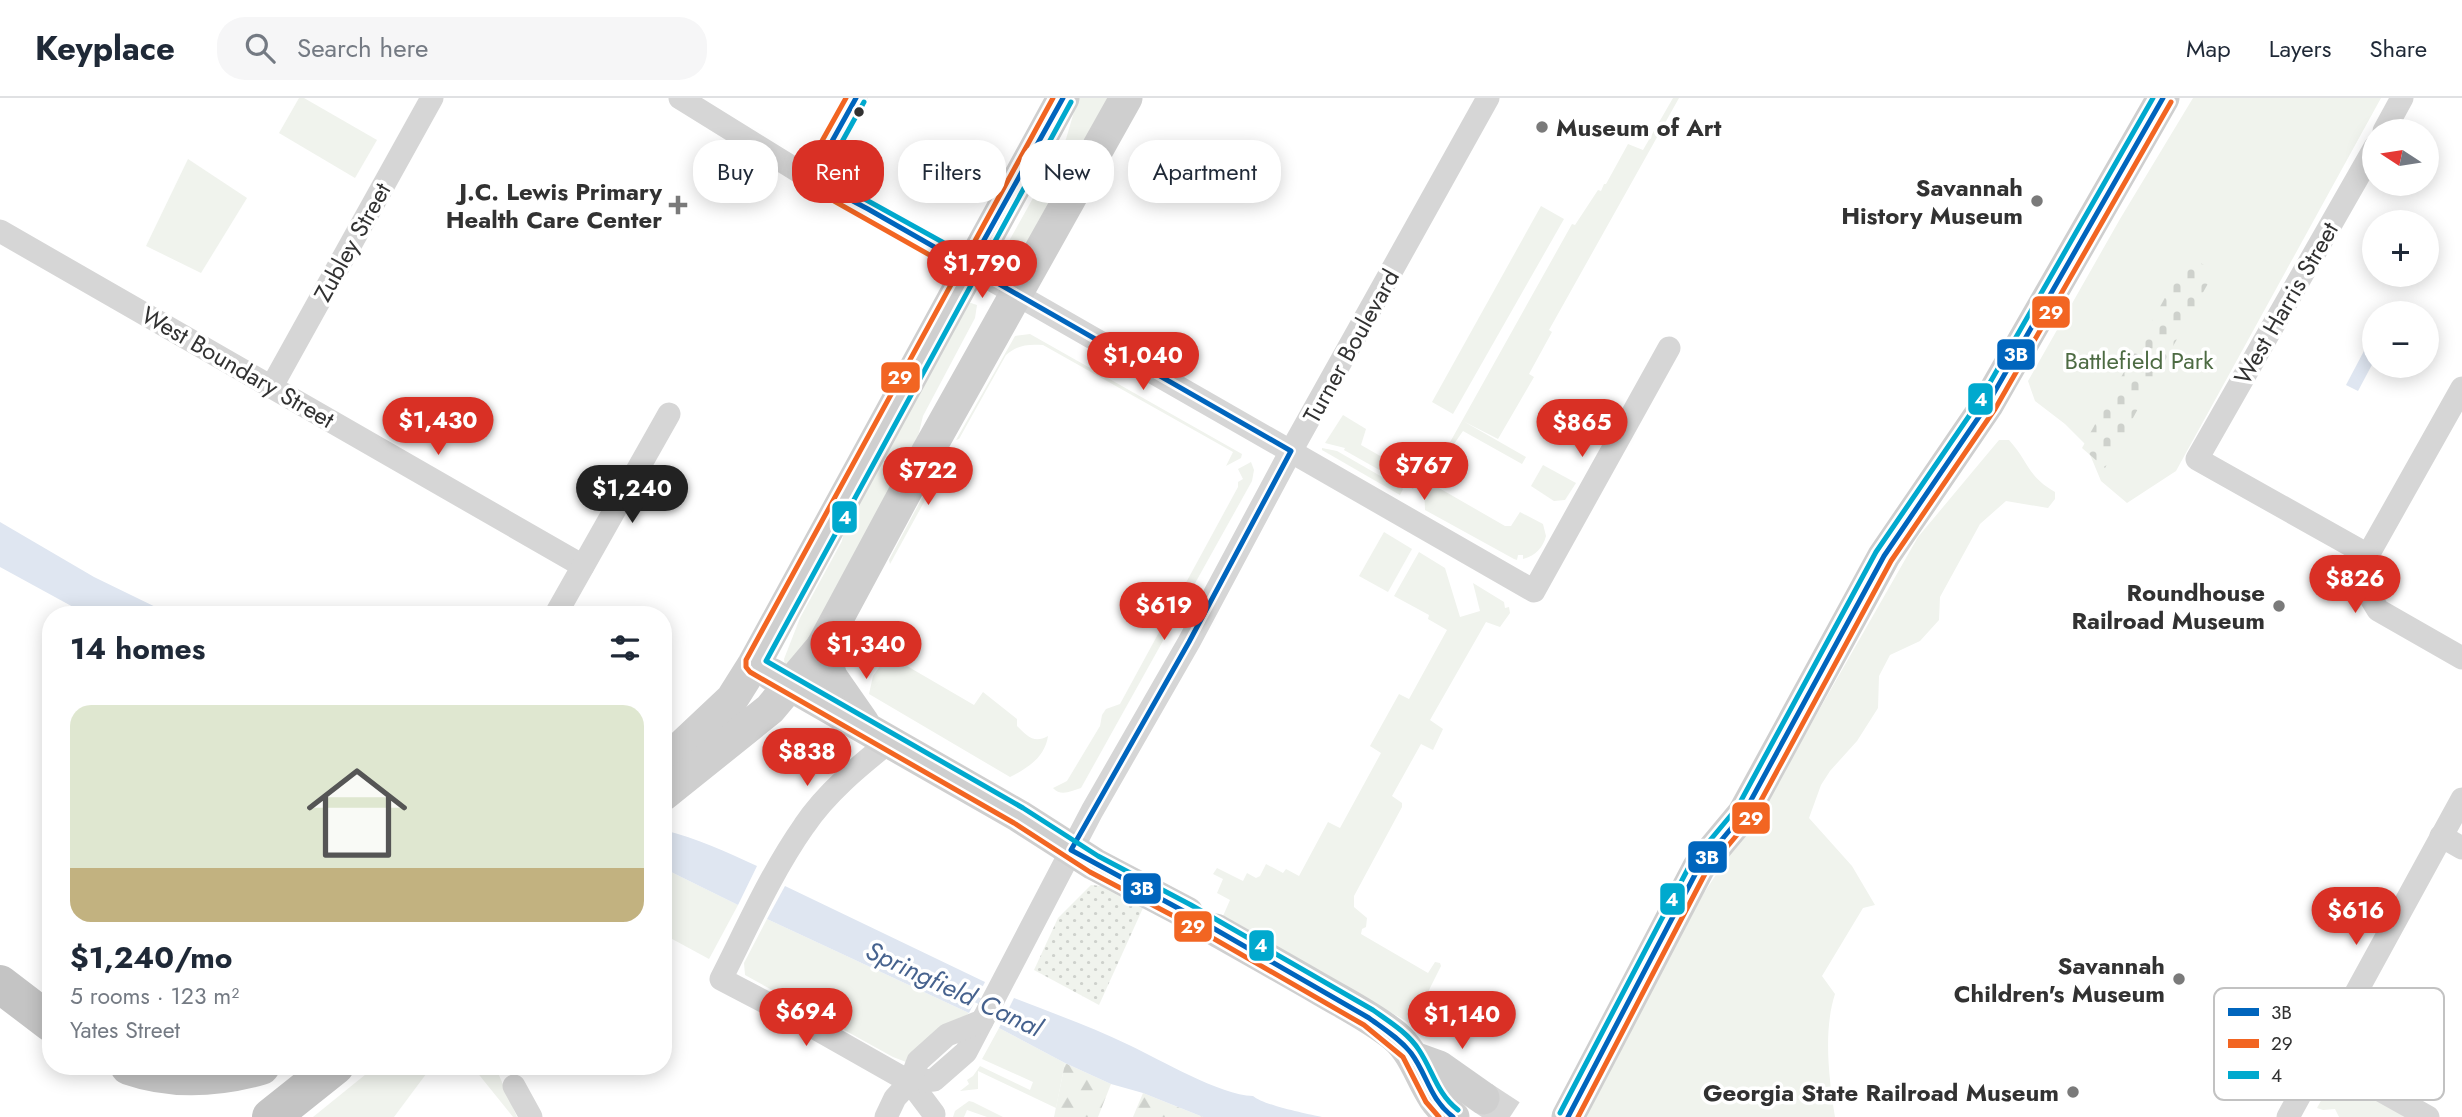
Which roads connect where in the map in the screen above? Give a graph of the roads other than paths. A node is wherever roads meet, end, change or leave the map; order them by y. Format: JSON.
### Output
{"nodes":[{"id":1,"x":432,"y":98,"type":"edge"},
{"id":2,"x":680,"y":98,"type":"edge"},
{"id":3,"x":856,"y":98,"type":"edge"},
{"id":4,"x":1063,"y":98,"type":"edge"},
{"id":5,"x":1126,"y":98,"type":"edge"},
{"id":6,"x":1488,"y":98,"type":"edge"},
{"id":7,"x":2163,"y":98,"type":"edge"},
{"id":8,"x":2402,"y":98,"type":"edge"},
{"id":9,"x":2391,"y":119,"type":"edge"},
{"id":10,"x":833,"y":140,"type":"edge"},
{"id":11,"x":792,"y":167,"type":"edge"},
{"id":12,"x":2362,"y":170,"type":"edge"},
{"id":13,"x":854,"y":203,"type":"edge"},
{"id":14,"x":0,"y":231,"type":"edge"},
{"id":15,"x":969,"y":267,"type":"junction"},
{"id":16,"x":1017,"y":295,"type":"junction"},
{"id":17,"x":1669,"y":348,"type":"dead end"},
{"id":18,"x":272,"y":386,"type":"junction"},
{"id":19,"x":2462,"y":388,"type":"edge"},
{"id":20,"x":669,"y":414,"type":"dead end"},
{"id":21,"x":1291,"y":452,"type":"junction"},
{"id":22,"x":2368,"y":555,"type":"junction"},
{"id":23,"x":583,"y":566,"type":"junction"},
{"id":24,"x":560,"y":606,"type":"edge"},
{"id":25,"x":822,"y":647,"type":"junction"},
{"id":26,"x":2462,"y":659,"type":"edge"},
{"id":27,"x":754,"y":664,"type":"junction"},
{"id":28,"x":790,"y":685,"type":"junction"},
{"id":29,"x":879,"y":737,"type":"junction"},
{"id":30,"x":672,"y":774,"type":"edge"},
{"id":31,"x":672,"y":778,"type":"edge"},
{"id":32,"x":2462,"y":799,"type":"edge"},
{"id":33,"x":2441,"y":836,"type":"junction"},
{"id":34,"x":2462,"y":848,"type":"edge"},
{"id":35,"x":1071,"y":850,"type":"junction"},
{"id":36,"x":1187,"y":913,"type":"dead end"},
{"id":37,"x":1216,"y":930,"type":"dead end"},
{"id":38,"x":0,"y":984,"type":"edge"},
{"id":39,"x":2358,"y":988,"type":"edge"},
{"id":40,"x":42,"y":1016,"type":"edge"},
{"id":41,"x":1414,"y":1058,"type":"junction"},
{"id":42,"x":163,"y":1075,"type":"edge"},
{"id":43,"x":220,"y":1075,"type":"edge"},
{"id":44,"x":324,"y":1075,"type":"edge"},
{"id":45,"x":910,"y":1082,"type":"junction"},
{"id":46,"x":514,"y":1086,"type":"dead end"},
{"id":47,"x":1483,"y":1098,"type":"tunnel mouth"},
{"id":48,"x":2297,"y":1100,"type":"edge"},
{"id":49,"x":2398,"y":1100,"type":"edge"},
{"id":50,"x":934,"y":1114,"type":"dead end"},
{"id":51,"x":271,"y":1117,"type":"edge"},
{"id":52,"x":531,"y":1117,"type":"edge"},
{"id":53,"x":886,"y":1117,"type":"edge"},
{"id":54,"x":1453,"y":1117,"type":"tunnel mouth"},
{"id":55,"x":1568,"y":1117,"type":"edge"},
{"id":56,"x":2288,"y":1117,"type":"edge"},
{"id":57,"x":2428,"y":1117,"type":"edge"}],
"edges":[{"from":1,"to":18,"type":"street","name":"Zubley Street"},
{"from":2,"to":11,"type":"street"},
{"from":3,"to":10,"type":"street"},
{"from":4,"to":15,"type":"main road"},
{"from":5,"to":16,"type":"main road"},
{"from":6,"to":21,"type":"street","name":"Turner Boulevard"},
{"from":7,"to":55,"type":"main road"},
{"from":8,"to":9,"type":"street"},
{"from":12,"to":22,"type":"street","name":"West Harris Street"},
{"from":13,"to":15,"type":"street"},
{"from":14,"to":18,"type":"street","name":"West Boundary Street"},
{"from":15,"to":16,"type":"street"},
{"from":15,"to":27,"type":"main road"},
{"from":16,"to":21,"type":"street"},
{"from":16,"to":25,"type":"main road"},
{"from":17,"to":21,"type":"street"},
{"from":18,"to":23,"type":"street","name":"West Boundary Street"},
{"from":19,"to":22,"type":"street"},
{"from":20,"to":23,"type":"street"},
{"from":21,"to":35,"type":"street","name":"Turner Boulevard"},
{"from":22,"to":26,"type":"street"},
{"from":23,"to":24,"type":"street"},
{"from":25,"to":28,"type":"main road"},
{"from":25,"to":29,"type":"main road"},
{"from":27,"to":28,"type":"main road"},
{"from":27,"to":30,"type":"main road"},
{"from":28,"to":29,"type":"main road"},
{"from":28,"to":31,"type":"main road"},
{"from":29,"to":35,"type":"main road"},
{"from":29,"to":45,"type":"street"},
{"from":32,"to":33,"type":"street"},
{"from":33,"to":34,"type":"street"},
{"from":33,"to":39,"type":"street"},
{"from":35,"to":36,"type":"main road"},
{"from":35,"to":45,"type":"street","name":"Turner Boulevard"},
{"from":37,"to":41,"type":"main road"},
{"from":38,"to":40,"type":"highway"},
{"from":41,"to":47,"type":"main road"},
{"from":41,"to":54,"type":"main road"},
{"from":42,"to":43,"type":"highway"},
{"from":44,"to":51,"type":"highway"},
{"from":45,"to":50,"type":"street"},
{"from":45,"to":53,"type":"street"},
{"from":46,"to":52,"type":"street"},
{"from":48,"to":56,"type":"street"},
{"from":49,"to":57,"type":"street"}]}
